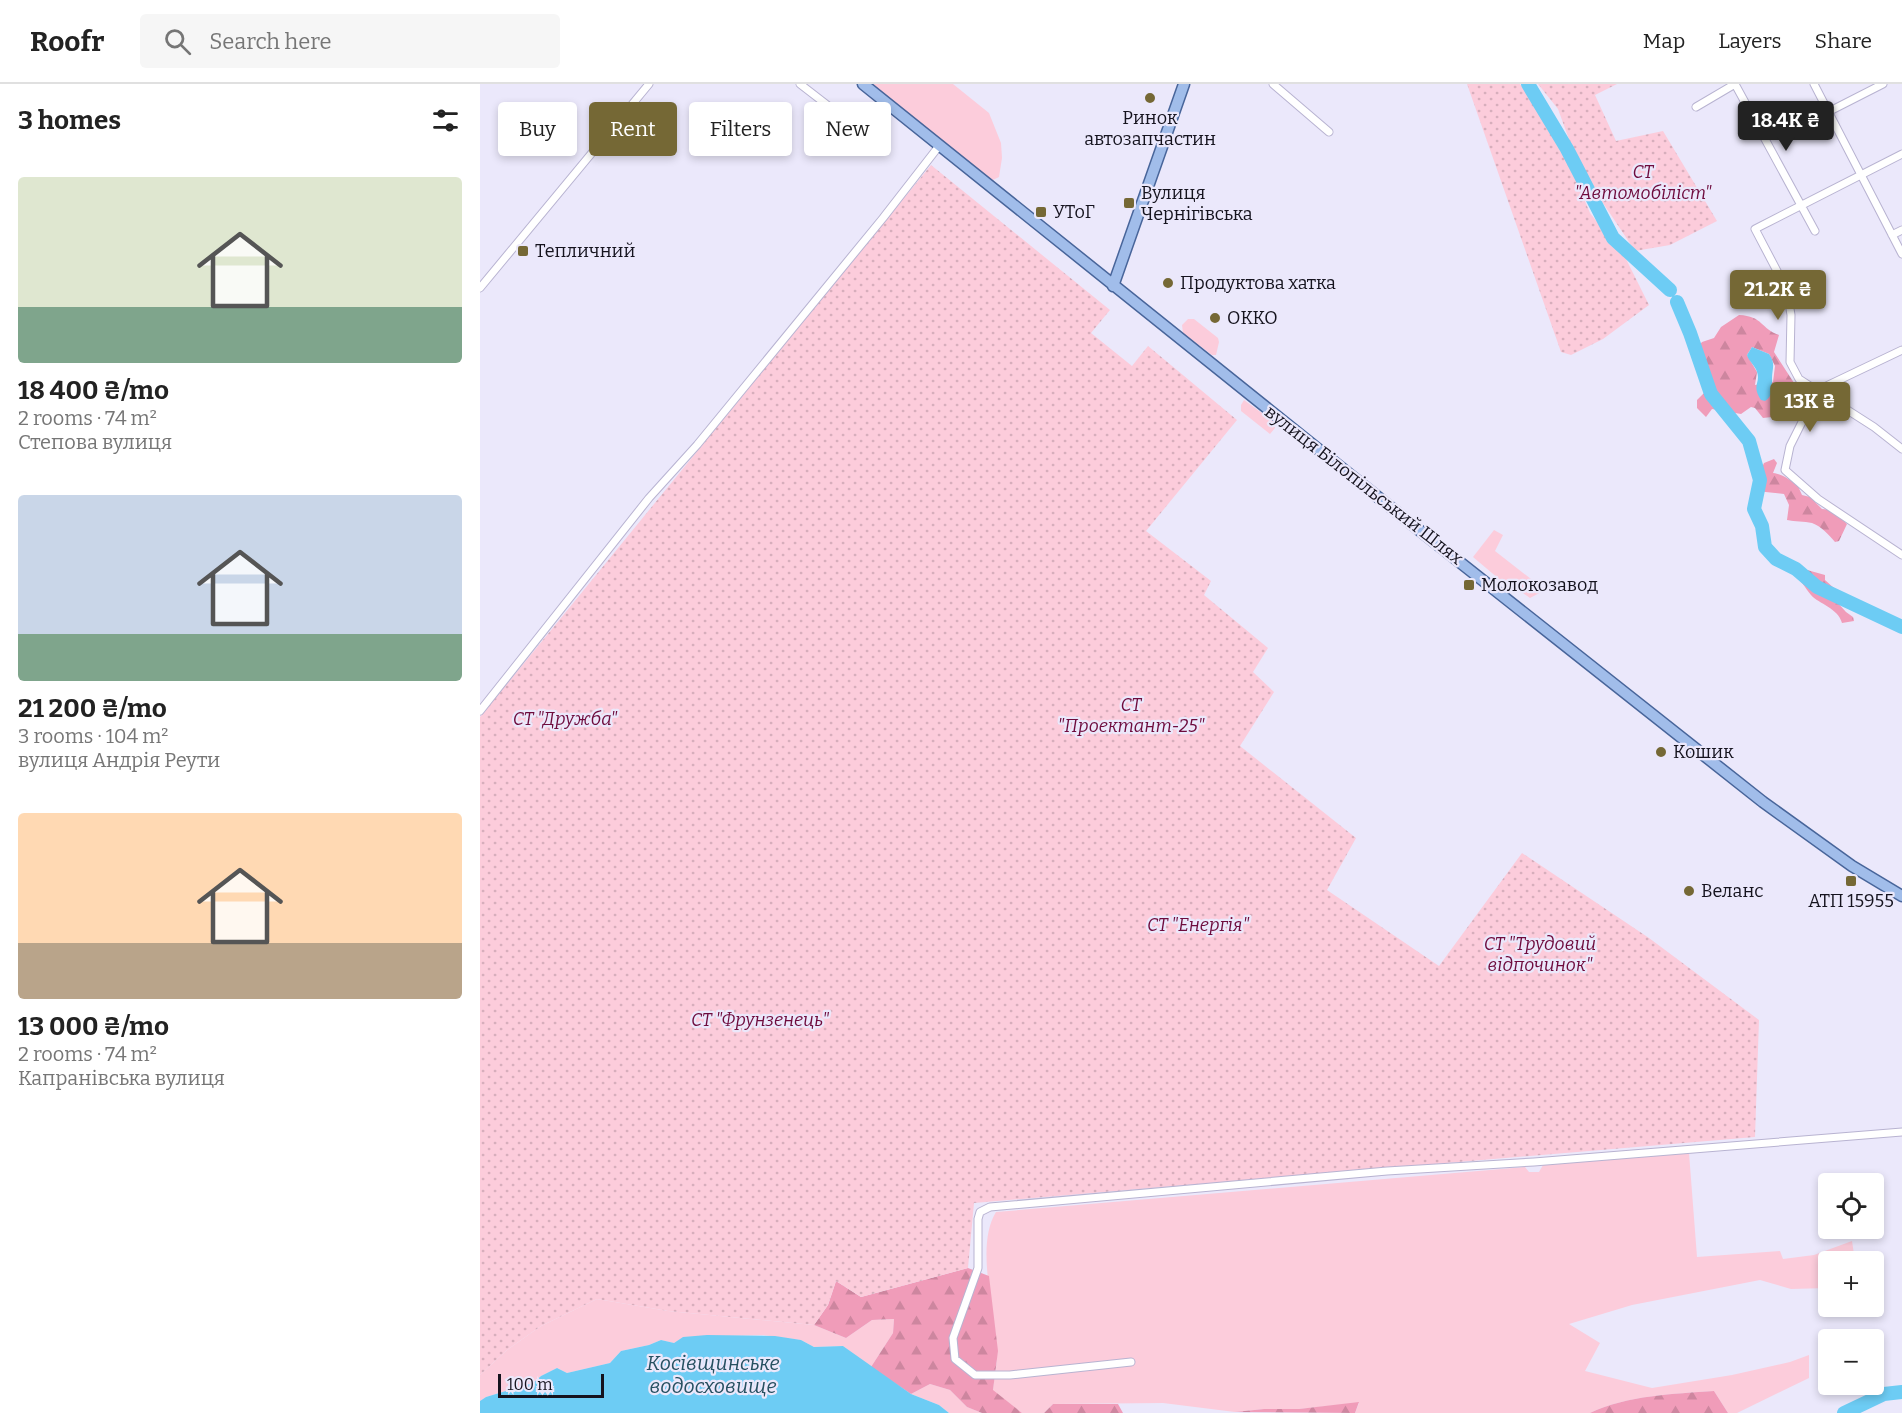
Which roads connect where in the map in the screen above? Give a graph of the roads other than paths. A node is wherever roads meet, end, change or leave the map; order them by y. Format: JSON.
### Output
{"nodes":[{"id":1,"x":649,"y":84,"type":"edge"},
{"id":2,"x":800,"y":84,"type":"edge"},
{"id":3,"x":863,"y":84,"type":"edge"},
{"id":4,"x":1184,"y":84,"type":"edge"},
{"id":5,"x":1273,"y":84,"type":"edge"},
{"id":6,"x":1735,"y":84,"type":"edge"},
{"id":7,"x":1814,"y":84,"type":"edge"},
{"id":8,"x":1883,"y":84,"type":"edge"},
{"id":9,"x":823,"y":102,"type":"edge"},
{"id":10,"x":884,"y":102,"type":"edge"},
{"id":11,"x":1696,"y":107,"type":"dead end"},
{"id":12,"x":891,"y":108,"type":"edge"},
{"id":13,"x":1828,"y":112,"type":"junction"},
{"id":14,"x":1329,"y":132,"type":"dead end"},
{"id":15,"x":939,"y":146,"type":"junction"},
{"id":16,"x":1902,"y":154,"type":"edge"},
{"id":17,"x":1862,"y":175,"type":"junction"},
{"id":18,"x":1801,"y":205,"type":"junction"},
{"id":19,"x":1902,"y":230,"type":"edge"},
{"id":20,"x":1815,"y":231,"type":"dead end"},
{"id":21,"x":1892,"y":235,"type":"junction"},
{"id":22,"x":1902,"y":254,"type":"edge"},
{"id":23,"x":1113,"y":285,"type":"junction"},
{"id":24,"x":480,"y":288,"type":"edge"},
{"id":25,"x":1902,"y":350,"type":"edge"},
{"id":26,"x":1818,"y":390,"type":"junction"},
{"id":27,"x":1902,"y":449,"type":"edge"},
{"id":28,"x":1902,"y":555,"type":"edge"},
{"id":29,"x":480,"y":711,"type":"edge"},
{"id":30,"x":1902,"y":896,"type":"edge"},
{"id":31,"x":1902,"y":1131,"type":"edge"},
{"id":32,"x":1131,"y":1362,"type":"dead end"}],
"edges":[{"from":1,"to":24,"type":"street"},
{"from":2,"to":9,"type":"street"},
{"from":3,"to":10,"type":"main road","name":"вулиця Білопільський Шлях"},
{"from":4,"to":23,"type":"main road"},
{"from":5,"to":14,"type":"street"},
{"from":6,"to":11,"type":"street"},
{"from":6,"to":18,"type":"street"},
{"from":7,"to":13,"type":"street"},
{"from":8,"to":13,"type":"street"},
{"from":12,"to":15,"type":"main road","name":"вулиця Білопільський Шлях"},
{"from":13,"to":17,"type":"street"},
{"from":15,"to":23,"type":"main road","name":"вулиця Білопільський Шлях"},
{"from":15,"to":29,"type":"street"},
{"from":16,"to":17,"type":"street"},
{"from":17,"to":18,"type":"street"},
{"from":17,"to":21,"type":"street"},
{"from":18,"to":20,"type":"street"},
{"from":18,"to":26,"type":"street"},
{"from":19,"to":21,"type":"street"},
{"from":21,"to":22,"type":"street"},
{"from":23,"to":30,"type":"main road","name":"вулиця Білопільський Шлях"},
{"from":25,"to":26,"type":"street"},
{"from":26,"to":27,"type":"street"},
{"from":26,"to":28,"type":"street"},
{"from":31,"to":32,"type":"street"}]}
